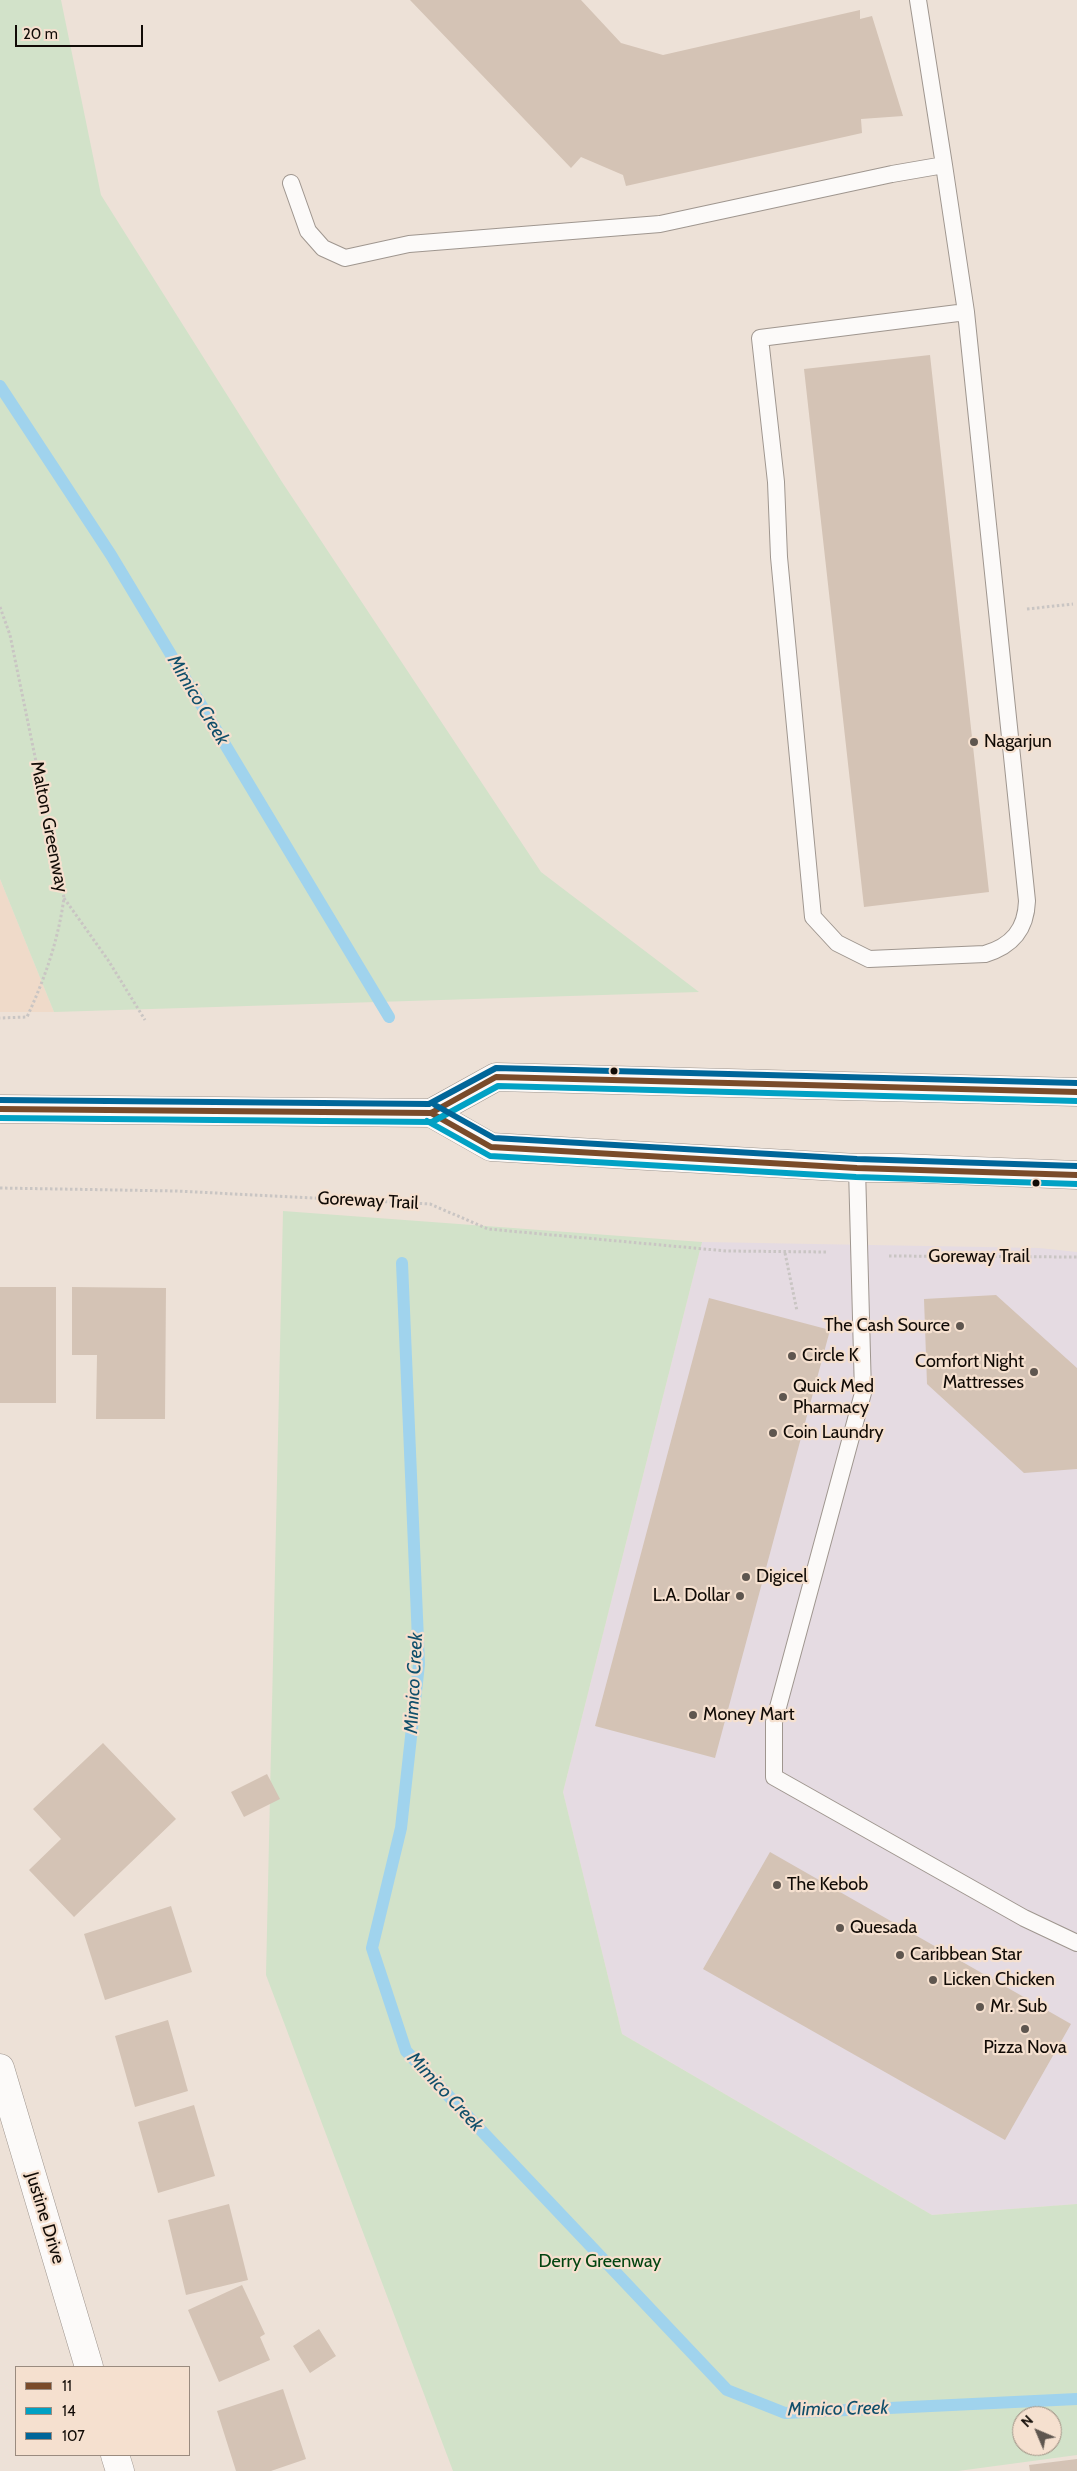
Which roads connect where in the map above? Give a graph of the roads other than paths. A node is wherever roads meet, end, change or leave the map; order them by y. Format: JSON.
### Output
{"nodes":[{"id":1,"x":918,"y":0,"type":"edge"},
{"id":2,"x":944,"y":165,"type":"junction"},
{"id":3,"x":291,"y":182,"type":"dead end"},
{"id":4,"x":966,"y":312,"type":"junction"},
{"id":5,"x":1077,"y":1092,"type":"edge"},
{"id":6,"x":0,"y":1109,"type":"edge"},
{"id":7,"x":431,"y":1113,"type":"junction"},
{"id":8,"x":857,"y":1168,"type":"junction"},
{"id":9,"x":1077,"y":1176,"type":"edge"},
{"id":10,"x":1076,"y":1941,"type":"edge"},
{"id":11,"x":0,"y":2068,"type":"edge"},
{"id":12,"x":89,"y":2366,"type":"edge"},
{"id":13,"x":115,"y":2456,"type":"edge"},
{"id":14,"x":120,"y":2471,"type":"edge"}],
"edges":[{"from":1,"to":2,"type":"lane"},
{"from":2,"to":3,"type":"lane"},
{"from":2,"to":4,"type":"lane"},
{"from":4,"to":4,"type":"lane"},
{"from":5,"to":7,"type":"main road"},
{"from":6,"to":7,"type":"main road"},
{"from":7,"to":8,"type":"main road"},
{"from":8,"to":9,"type":"main road"},
{"from":8,"to":10,"type":"lane"},
{"from":11,"to":12,"type":"main road","name":"Justine Drive"},
{"from":13,"to":14,"type":"main road"}]}
